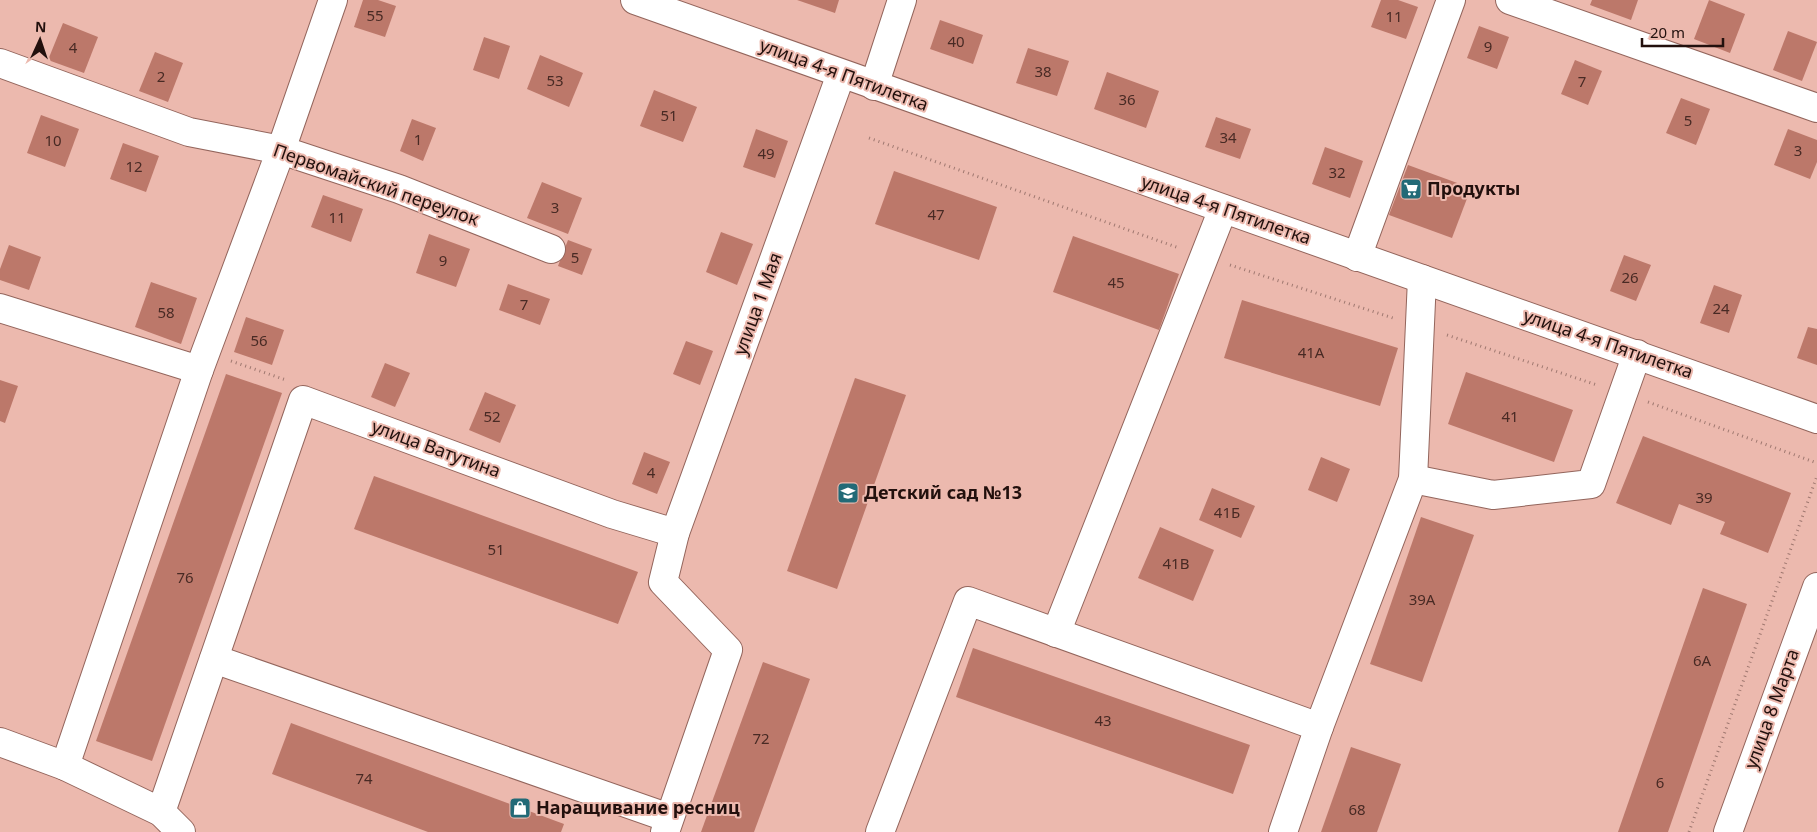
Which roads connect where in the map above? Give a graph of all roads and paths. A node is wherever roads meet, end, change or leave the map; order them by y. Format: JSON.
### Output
{"nodes":[{"id":1,"x":333,"y":0,"type":"edge"},
{"id":2,"x":635,"y":0,"type":"edge"},
{"id":3,"x":902,"y":0,"type":"edge"},
{"id":4,"x":1451,"y":0,"type":"edge"},
{"id":5,"x":1510,"y":0,"type":"edge"},
{"id":6,"x":0,"y":63,"type":"edge"},
{"id":7,"x":840,"y":74,"type":"junction"},
{"id":8,"x":874,"y":86,"type":"junction"},
{"id":9,"x":1817,"y":108,"type":"edge"},
{"id":10,"x":869,"y":138,"type":"dead end"},
{"id":11,"x":281,"y":150,"type":"junction"},
{"id":12,"x":1223,"y":209,"type":"junction"},
{"id":13,"x":551,"y":249,"type":"dead end"},
{"id":14,"x":1204,"y":257,"type":"junction"},
{"id":15,"x":1357,"y":257,"type":"junction"},
{"id":16,"x":1422,"y":279,"type":"junction"},
{"id":17,"x":0,"y":308,"type":"edge"},
{"id":18,"x":1420,"y":326,"type":"junction"},
{"id":19,"x":1637,"y":354,"type":"junction"},
{"id":20,"x":203,"y":361,"type":"junction"},
{"id":21,"x":1623,"y":393,"type":"junction"},
{"id":22,"x":303,"y":400,"type":"junction"},
{"id":23,"x":1817,"y":419,"type":"edge"},
{"id":24,"x":1817,"y":463,"type":"edge"},
{"id":25,"x":1817,"y":476,"type":"edge"},
{"id":26,"x":1413,"y":479,"type":"junction"},
{"id":27,"x":675,"y":533,"type":"junction"},
{"id":28,"x":1817,"y":587,"type":"edge"},
{"id":29,"x":1056,"y":633,"type":"junction"},
{"id":30,"x":214,"y":659,"type":"junction"},
{"id":31,"x":1319,"y":727,"type":"junction"},
{"id":32,"x":0,"y":742,"type":"edge"},
{"id":33,"x":64,"y":766,"type":"junction"},
{"id":34,"x":162,"y":812,"type":"junction"},
{"id":35,"x":667,"y":825,"type":"edge"},
{"id":36,"x":181,"y":832,"type":"edge"},
{"id":37,"x":880,"y":832,"type":"edge"},
{"id":38,"x":1283,"y":832,"type":"edge"},
{"id":39,"x":1689,"y":832,"type":"edge"},
{"id":40,"x":1728,"y":832,"type":"edge"}],
"edges":[{"from":1,"to":11,"type":"street"},
{"from":2,"to":7,"type":"street","name":"улица 4-я Пятилетка"},
{"from":3,"to":8,"type":"street"},
{"from":4,"to":15,"type":"street"},
{"from":5,"to":9,"type":"street"},
{"from":6,"to":11,"type":"street","name":"Первомайский переулок"},
{"from":7,"to":8,"type":"street","name":"улица 4-я Пятилетка"},
{"from":7,"to":27,"type":"street","name":"улица 1 Мая"},
{"from":8,"to":12,"type":"street","name":"улица 4-я Пятилетка"},
{"from":10,"to":14,"type":"path"},
{"from":11,"to":13,"type":"street","name":"Первомайский переулок"},
{"from":11,"to":20,"type":"street"},
{"from":12,"to":14,"type":"street"},
{"from":12,"to":15,"type":"street","name":"улица 4-я Пятилетка"},
{"from":14,"to":18,"type":"path"},
{"from":14,"to":29,"type":"street"},
{"from":15,"to":16,"type":"street","name":"улица 4-я Пятилетка"},
{"from":16,"to":18,"type":"street"},
{"from":16,"to":19,"type":"street","name":"улица 4-я Пятилетка"},
{"from":17,"to":20,"type":"street"},
{"from":18,"to":21,"type":"path"},
{"from":18,"to":26,"type":"street"},
{"from":19,"to":21,"type":"street"},
{"from":19,"to":23,"type":"street","name":"улица 4-я Пятилетка"},
{"from":20,"to":22,"type":"path"},
{"from":20,"to":33,"type":"street"},
{"from":21,"to":24,"type":"path"},
{"from":21,"to":26,"type":"street"},
{"from":22,"to":27,"type":"street","name":"улица Ватутина"},
{"from":22,"to":30,"type":"street"},
{"from":25,"to":39,"type":"path"},
{"from":26,"to":31,"type":"street"},
{"from":27,"to":35,"type":"street","name":"улица 1 Мая"},
{"from":28,"to":40,"type":"street","name":"улица 8 Марта"},
{"from":29,"to":31,"type":"street"},
{"from":29,"to":37,"type":"street"},
{"from":30,"to":34,"type":"street"},
{"from":30,"to":35,"type":"street"},
{"from":31,"to":38,"type":"street"},
{"from":32,"to":33,"type":"street"},
{"from":33,"to":34,"type":"street"},
{"from":34,"to":36,"type":"street"}]}
